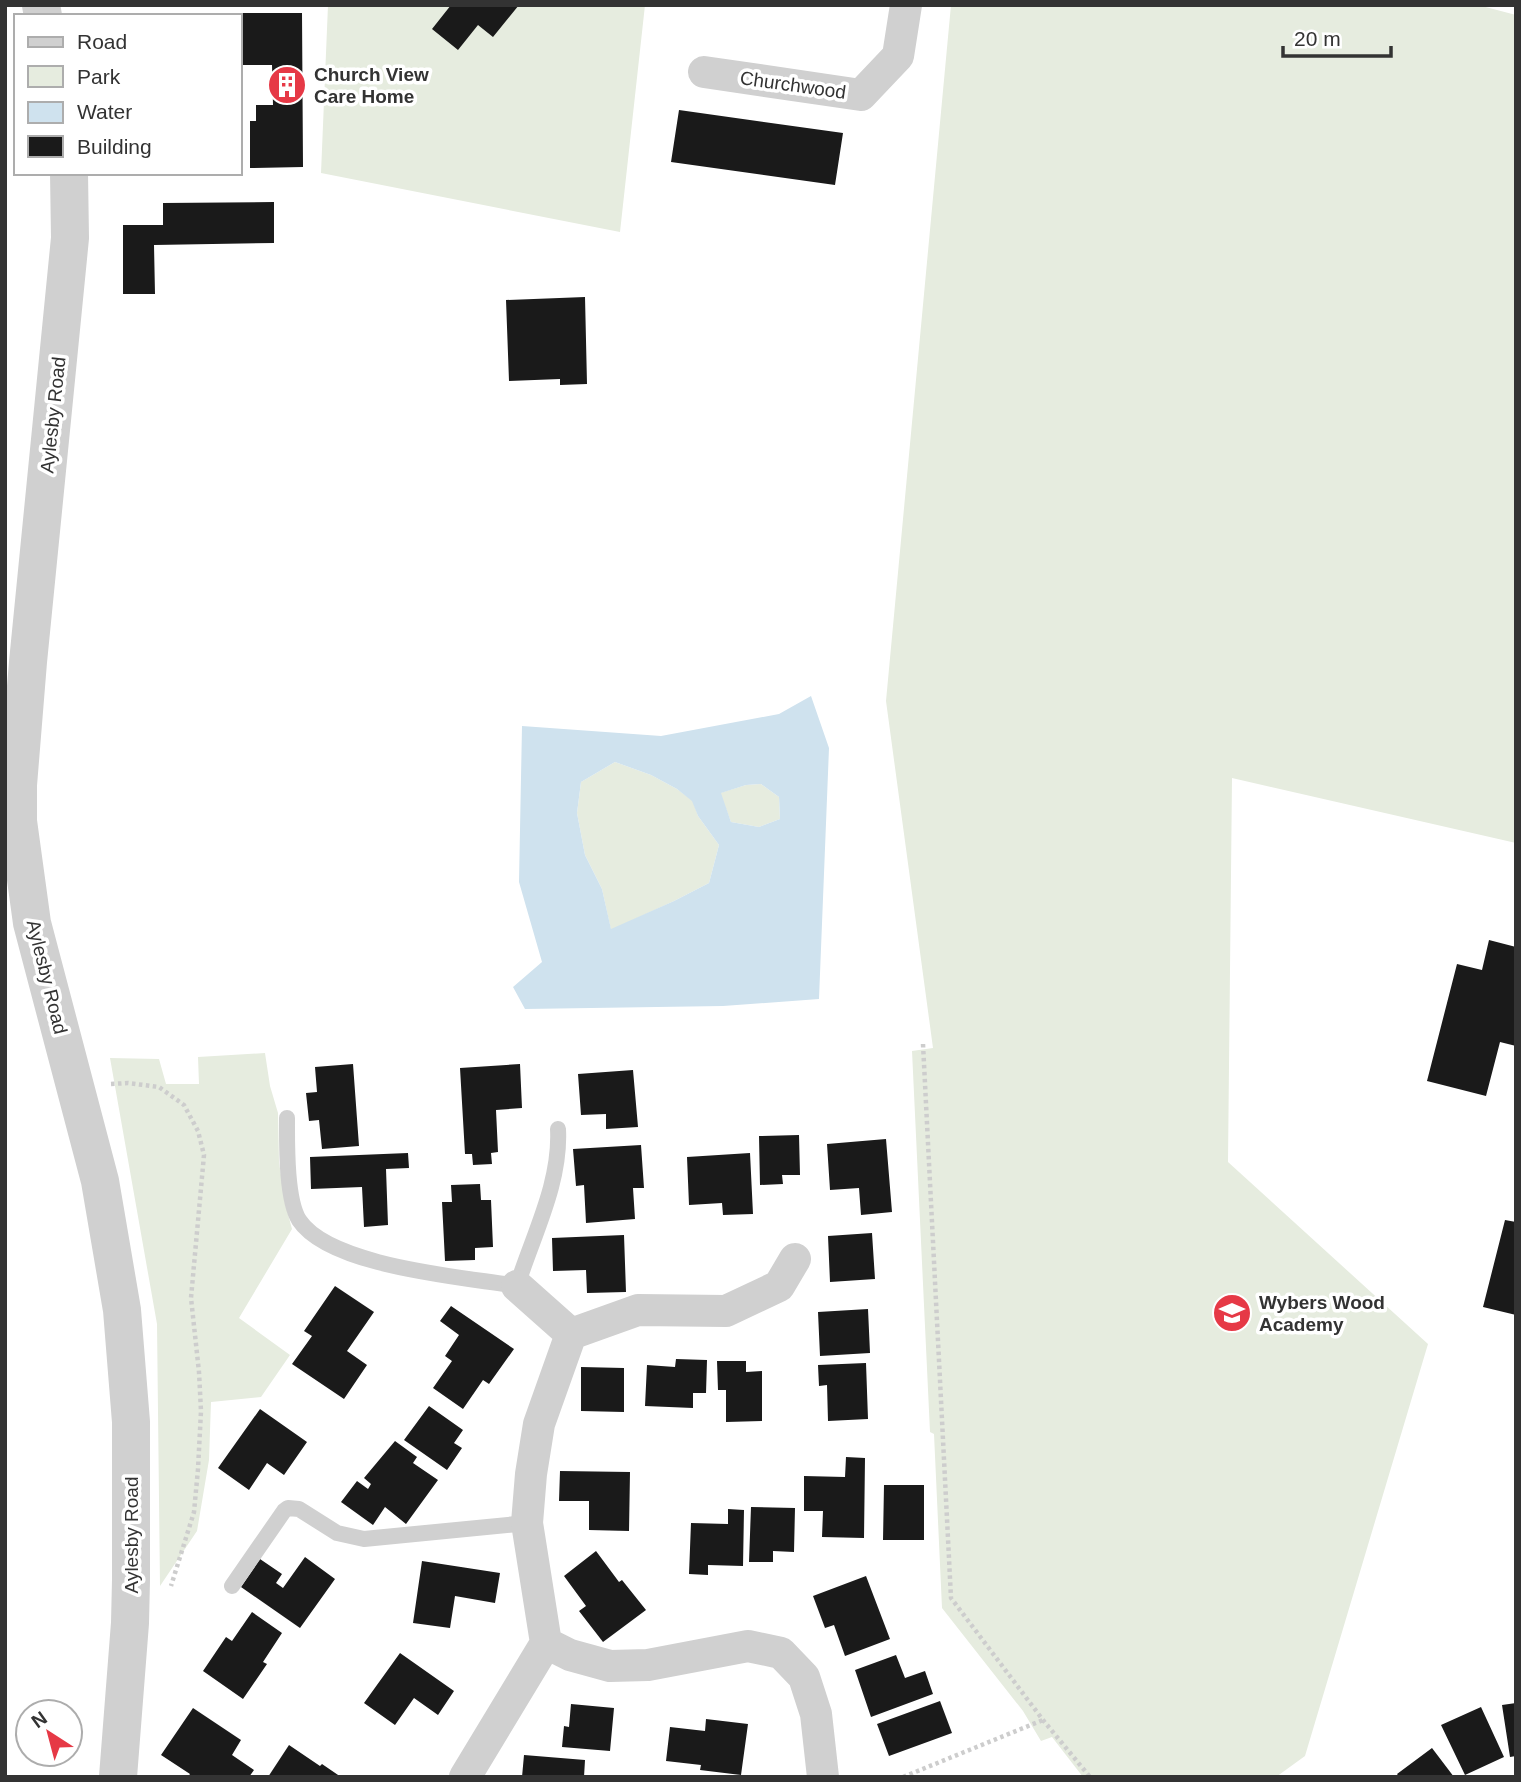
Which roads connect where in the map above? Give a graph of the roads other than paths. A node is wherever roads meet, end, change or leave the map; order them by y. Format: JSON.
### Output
{"nodes":[{"id":1,"x":906,"y":5,"type":"edge"},
{"id":2,"x":704,"y":72,"type":"dead end"},
{"id":3,"x":69,"y":175,"type":"edge"},
{"id":4,"x":287,"y":1118,"type":"dead end"},
{"id":5,"x":558,"y":1129,"type":"dead end"},
{"id":6,"x":795,"y":1259,"type":"dead end"},
{"id":7,"x":517,"y":1286,"type":"junction"},
{"id":8,"x":570,"y":1334,"type":"junction"},
{"id":9,"x":527,"y":1523,"type":"junction"},
{"id":10,"x":232,"y":1586,"type":"dead end"},
{"id":11,"x":546,"y":1643,"type":"junction"},
{"id":12,"x":118,"y":1777,"type":"edge"},
{"id":13,"x":465,"y":1777,"type":"edge"},
{"id":14,"x":823,"y":1777,"type":"edge"}],
"edges":[{"from":1,"to":2,"type":"street","name":"Churchwood"},
{"from":3,"to":12,"type":"street","name":"Aylesby Road"},
{"from":4,"to":7,"type":"lane"},
{"from":5,"to":7,"type":"lane"},
{"from":6,"to":8,"type":"street"},
{"from":7,"to":8,"type":"street"},
{"from":8,"to":9,"type":"street"},
{"from":9,"to":10,"type":"lane"},
{"from":9,"to":11,"type":"street"},
{"from":11,"to":13,"type":"street"},
{"from":11,"to":14,"type":"street"}]}
